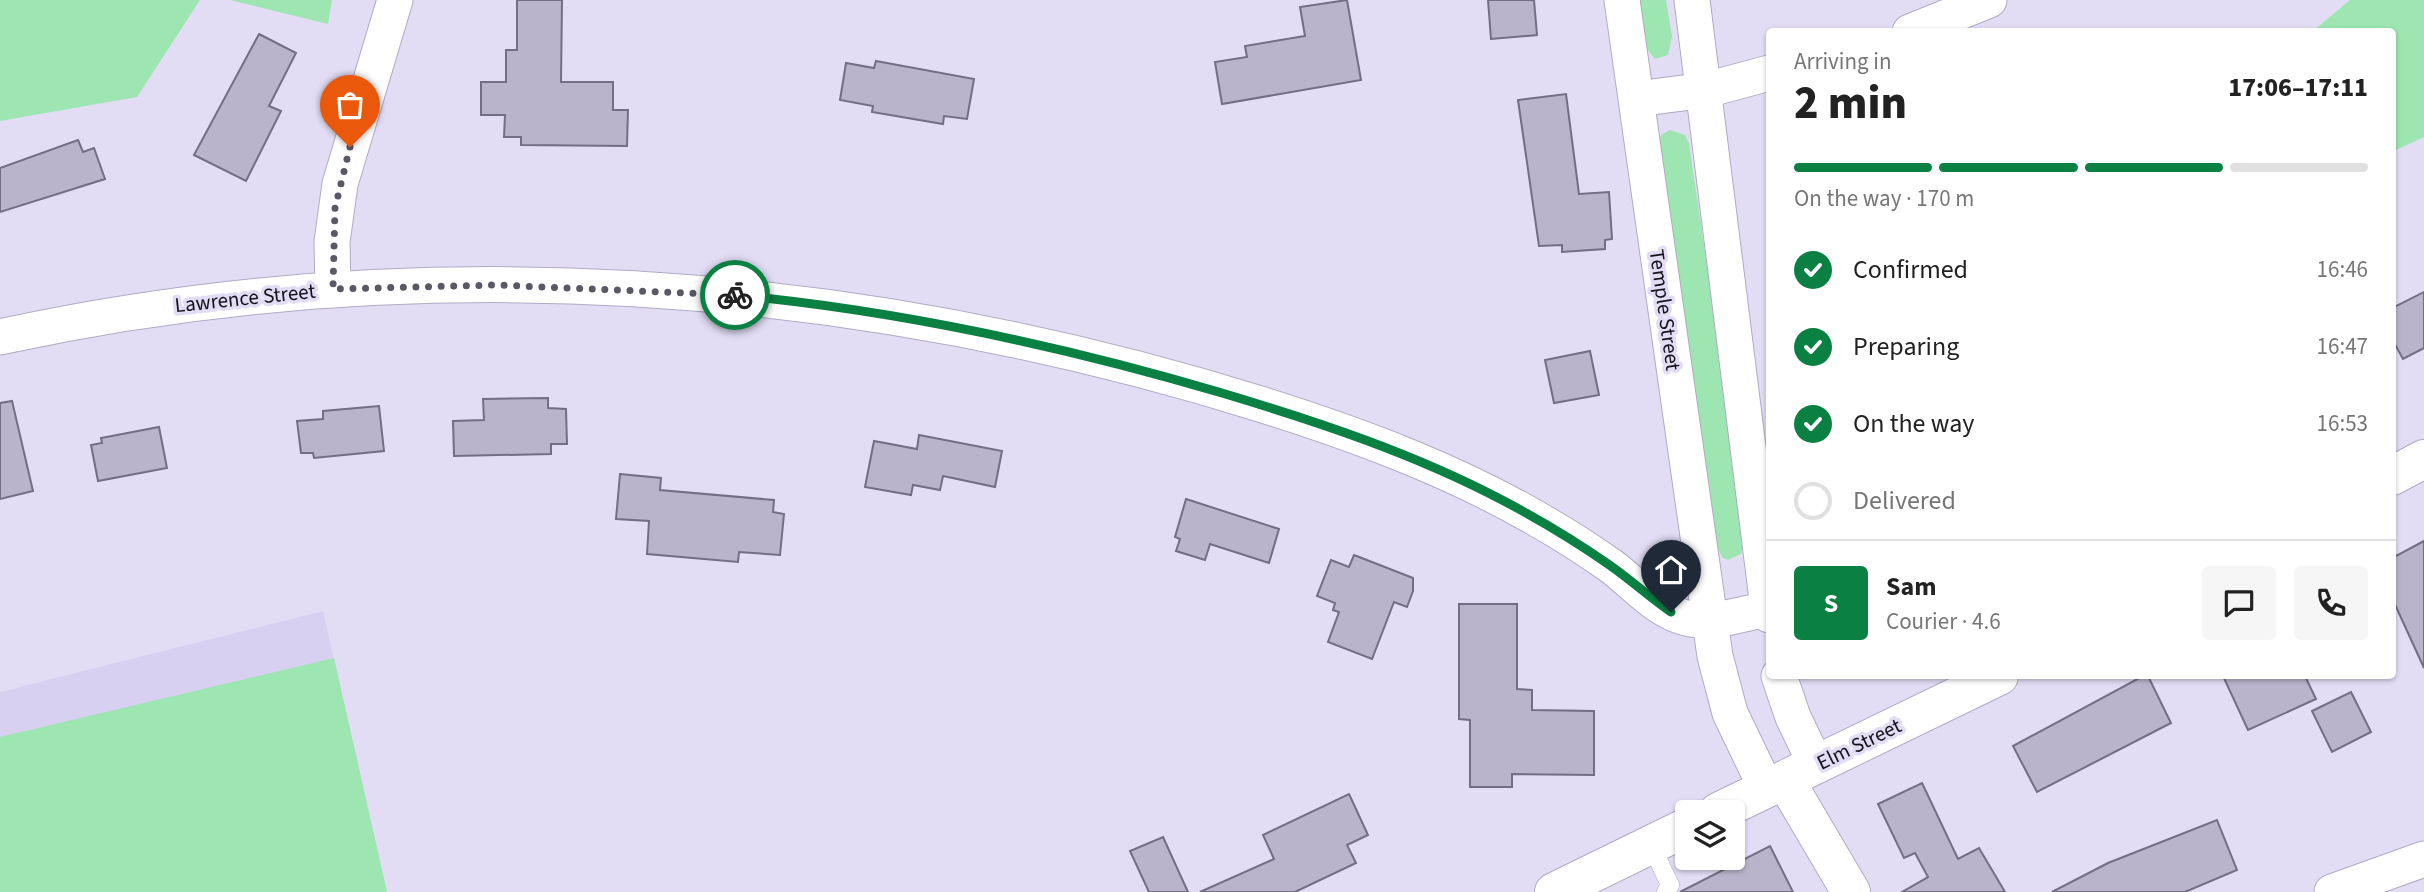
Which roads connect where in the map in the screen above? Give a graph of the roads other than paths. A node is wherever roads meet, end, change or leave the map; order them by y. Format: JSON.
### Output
{"nodes":[{"id":1,"x":395,"y":0,"type":"edge"},
{"id":2,"x":1622,"y":0,"type":"edge"},
{"id":3,"x":1692,"y":0,"type":"edge"},
{"id":4,"x":1989,"y":0,"type":"edge"},
{"id":5,"x":1920,"y":28,"type":"edge"},
{"id":6,"x":1766,"y":74,"type":"edge"},
{"id":7,"x":1706,"y":90,"type":"junction"},
{"id":8,"x":1637,"y":99,"type":"junction"},
{"id":9,"x":333,"y":289,"type":"junction"},
{"id":10,"x":0,"y":337,"type":"edge"},
{"id":11,"x":2424,"y":459,"type":"edge"},
{"id":12,"x":2396,"y":474,"type":"edge"},
{"id":13,"x":1766,"y":592,"type":"edge"},
{"id":14,"x":1766,"y":609,"type":"edge"},
{"id":15,"x":1709,"y":619,"type":"junction"},
{"id":16,"x":1780,"y":679,"type":"edge"},
{"id":17,"x":1993,"y":679,"type":"edge"},
{"id":18,"x":1789,"y":778,"type":"junction"},
{"id":19,"x":1743,"y":800,"type":"edge"},
{"id":20,"x":1675,"y":833,"type":"edge"},
{"id":21,"x":1651,"y":845,"type":"junction"},
{"id":22,"x":2424,"y":859,"type":"edge"},
{"id":23,"x":1554,"y":892,"type":"edge"},
{"id":24,"x":1666,"y":892,"type":"edge"},
{"id":25,"x":1851,"y":892,"type":"edge"},
{"id":26,"x":2332,"y":892,"type":"edge"}],
"edges":[{"from":1,"to":9,"type":"street"},
{"from":2,"to":8,"type":"street","name":"Temple Street"},
{"from":3,"to":7,"type":"street"},
{"from":4,"to":5,"type":"street"},
{"from":6,"to":7,"type":"street"},
{"from":7,"to":8,"type":"street"},
{"from":7,"to":13,"type":"street"},
{"from":8,"to":15,"type":"street","name":"Temple Street"},
{"from":9,"to":10,"type":"street","name":"Lawrence Street"},
{"from":9,"to":15,"type":"street","name":"Lawrence Street"},
{"from":11,"to":12,"type":"street"},
{"from":14,"to":15,"type":"street","name":"Lawrence Street"},
{"from":15,"to":18,"type":"street","name":"Temple Street"},
{"from":16,"to":18,"type":"street"},
{"from":17,"to":18,"type":"street","name":"Elm Street"},
{"from":18,"to":19,"type":"street","name":"Elm Street"},
{"from":18,"to":25,"type":"street"},
{"from":20,"to":21,"type":"street"},
{"from":21,"to":23,"type":"street"},
{"from":21,"to":24,"type":"lane"},
{"from":22,"to":26,"type":"street"}]}
